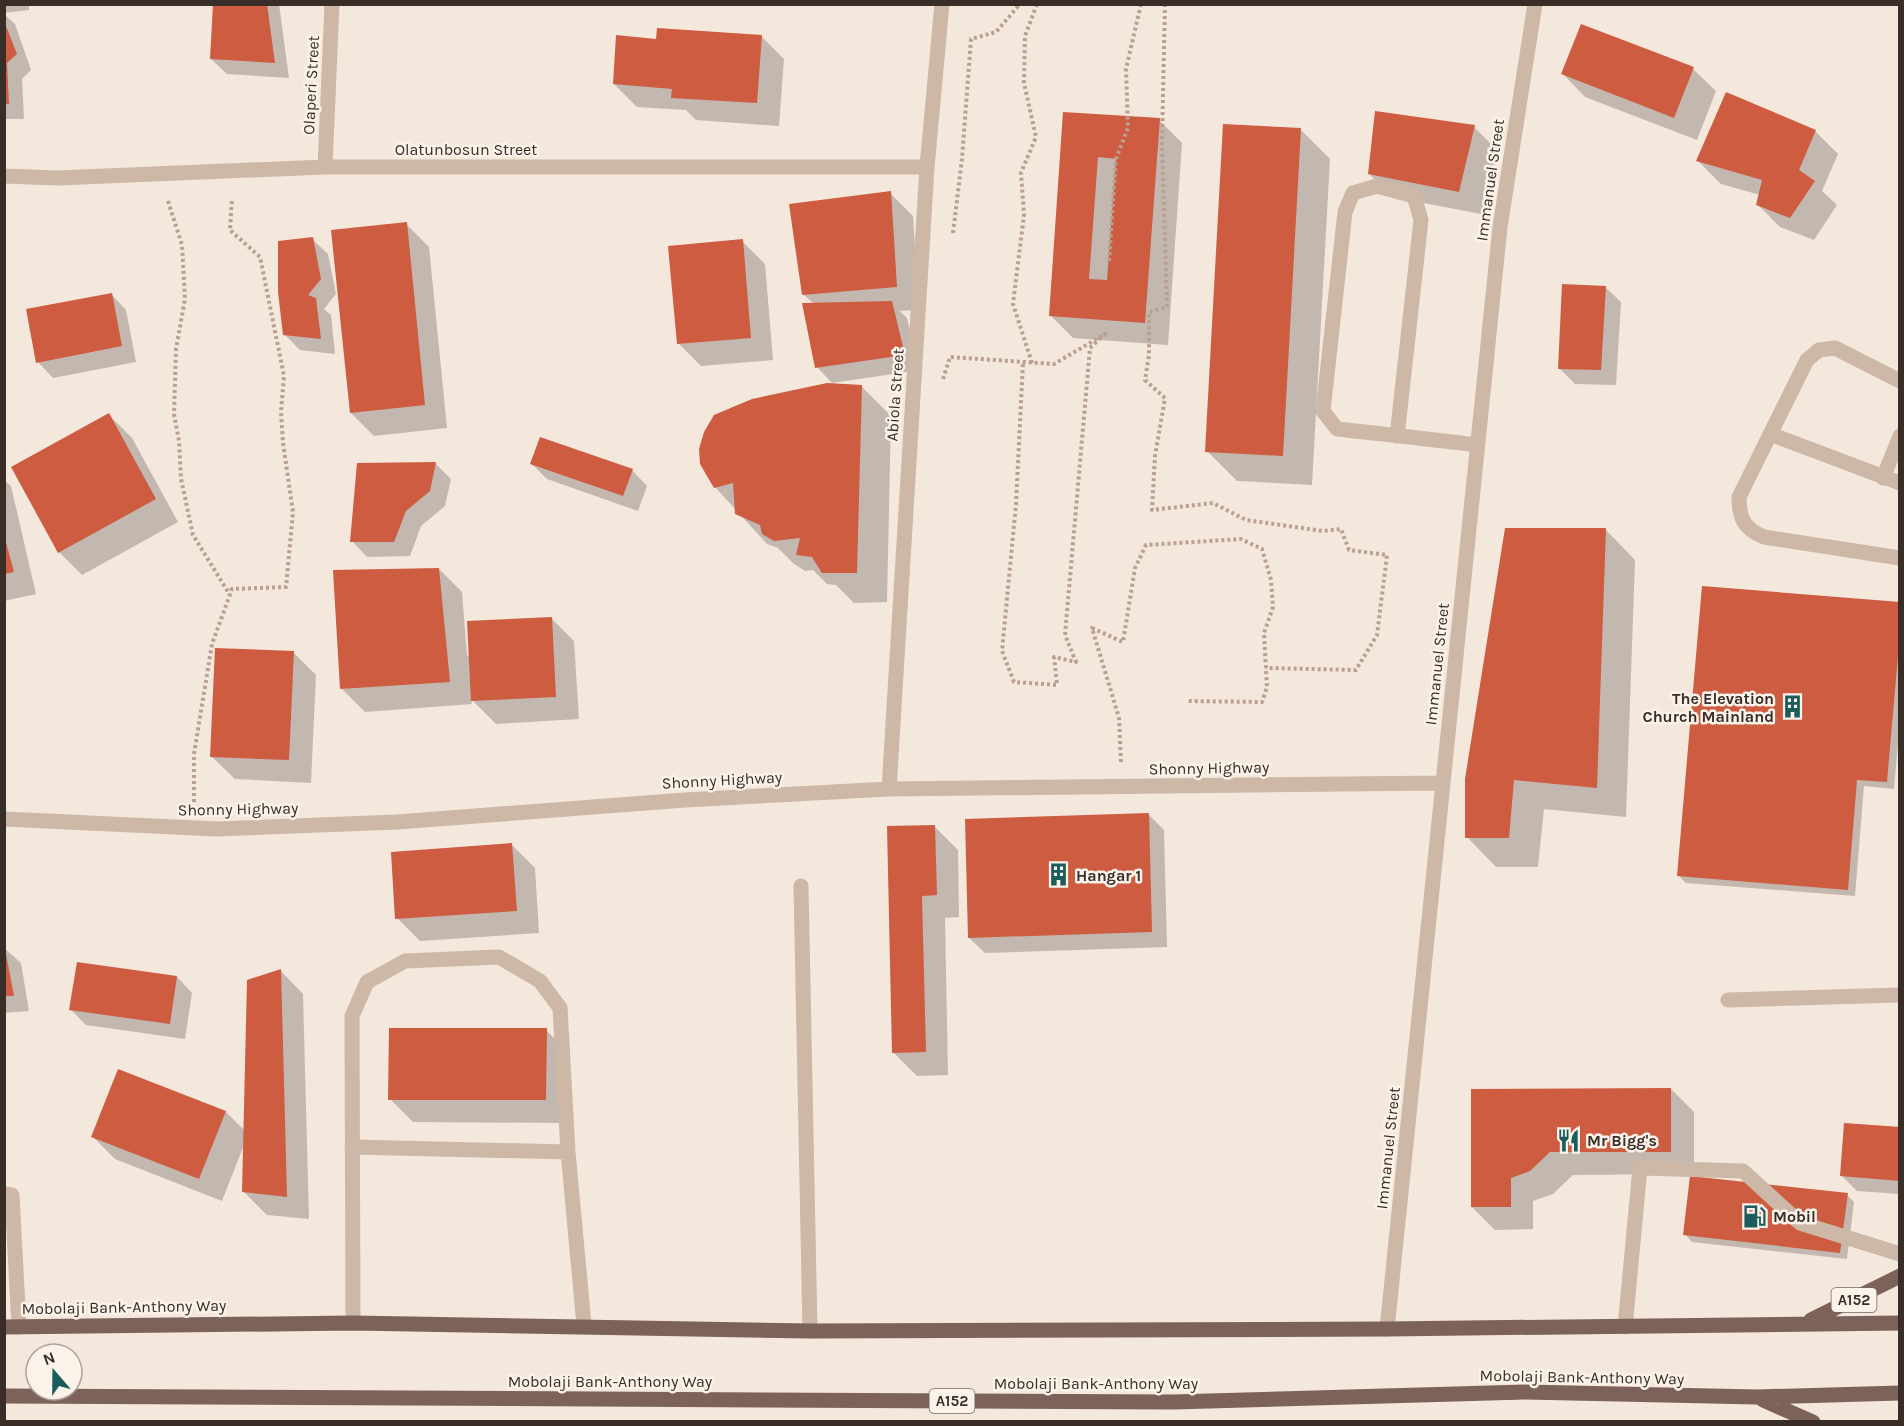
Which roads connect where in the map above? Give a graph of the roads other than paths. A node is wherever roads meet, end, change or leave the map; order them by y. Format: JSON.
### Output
{"nodes":[{"id":1,"x":332,"y":4,"type":"edge"},
{"id":2,"x":942,"y":4,"type":"edge"},
{"id":3,"x":1535,"y":4,"type":"edge"},
{"id":4,"x":325,"y":166,"type":"junction"},
{"id":5,"x":927,"y":167,"type":"junction"},
{"id":6,"x":4,"y":176,"type":"edge"},
{"id":7,"x":1899,"y":381,"type":"edge"},
{"id":8,"x":1770,"y":434,"type":"junction"},
{"id":9,"x":1397,"y":436,"type":"junction"},
{"id":10,"x":1899,"y":436,"type":"edge"},
{"id":11,"x":1477,"y":445,"type":"junction"},
{"id":12,"x":1883,"y":478,"type":"junction"},
{"id":13,"x":1899,"y":483,"type":"edge"},
{"id":14,"x":1899,"y":558,"type":"edge"},
{"id":15,"x":1443,"y":783,"type":"junction"},
{"id":16,"x":889,"y":789,"type":"junction"},
{"id":17,"x":4,"y":819,"type":"edge"},
{"id":18,"x":801,"y":886,"type":"dead end"},
{"id":19,"x":1899,"y":995,"type":"edge"},
{"id":20,"x":1728,"y":1000,"type":"dead end"},
{"id":21,"x":352,"y":1147,"type":"junction"},
{"id":22,"x":568,"y":1152,"type":"junction"},
{"id":23,"x":4,"y":1194,"type":"edge"},
{"id":24,"x":1899,"y":1254,"type":"edge"},
{"id":25,"x":1899,"y":1275,"type":"edge"},
{"id":26,"x":1808,"y":1322,"type":"junction"},
{"id":27,"x":353,"y":1323,"type":"junction"},
{"id":28,"x":1899,"y":1323,"type":"edge"},
{"id":29,"x":584,"y":1325,"type":"junction"},
{"id":30,"x":12,"y":1327,"type":"edge"},
{"id":31,"x":1625,"y":1327,"type":"junction"},
{"id":32,"x":1387,"y":1329,"type":"junction"},
{"id":33,"x":810,"y":1331,"type":"junction"},
{"id":34,"x":1899,"y":1393,"type":"edge"},
{"id":35,"x":4,"y":1396,"type":"edge"},
{"id":36,"x":1757,"y":1397,"type":"junction"},
{"id":37,"x":1813,"y":1422,"type":"edge"}],
"edges":[{"from":1,"to":4,"type":"street","name":"Olaperi Street"},
{"from":2,"to":5,"type":"street","name":"Abiola Street"},
{"from":3,"to":11,"type":"street","name":"Immanuel Street"},
{"from":4,"to":5,"type":"street","name":"Olatunbosun Street"},
{"from":4,"to":6,"type":"street","name":"Olatunbosun Street"},
{"from":5,"to":16,"type":"street","name":"Abiola Street"},
{"from":7,"to":8,"type":"street"},
{"from":8,"to":12,"type":"street"},
{"from":8,"to":14,"type":"street"},
{"from":9,"to":9,"type":"street"},
{"from":9,"to":11,"type":"street"},
{"from":10,"to":12,"type":"street"},
{"from":11,"to":15,"type":"street","name":"Immanuel Street"},
{"from":12,"to":13,"type":"street"},
{"from":15,"to":16,"type":"street","name":"Shonny Highway"},
{"from":15,"to":32,"type":"street","name":"Immanuel Street"},
{"from":16,"to":17,"type":"street","name":"Shonny Highway"},
{"from":18,"to":33,"type":"street"},
{"from":19,"to":20,"type":"street"},
{"from":21,"to":22,"type":"street"},
{"from":21,"to":22,"type":"street"},
{"from":21,"to":27,"type":"street"},
{"from":22,"to":29,"type":"street"},
{"from":23,"to":30,"type":"street"},
{"from":24,"to":31,"type":"street"},
{"from":25,"to":26,"type":"main road","number":"A152"},
{"from":26,"to":28,"type":"main road","name":"Mobolaji Bank-Anthony Way","number":"A152"},
{"from":26,"to":31,"type":"main road","name":"Mobolaji Bank-Anthony Way","number":"A152"},
{"from":27,"to":29,"type":"main road","name":"Mobolaji Bank-Anthony Way","number":"A152"},
{"from":27,"to":30,"type":"main road","name":"Mobolaji Bank-Anthony Way","number":"A152"},
{"from":29,"to":33,"type":"main road","name":"Mobolaji Bank-Anthony Way","number":"A152"},
{"from":31,"to":32,"type":"main road","name":"Mobolaji Bank-Anthony Way","number":"A152"},
{"from":32,"to":33,"type":"main road","name":"Mobolaji Bank-Anthony Way","number":"A152"},
{"from":34,"to":36,"type":"main road","name":"Mobolaji Bank-Anthony Way","number":"A152"},
{"from":35,"to":36,"type":"main road","name":"Mobolaji Bank-Anthony Way","number":"A152"},
{"from":36,"to":37,"type":"main road","number":"A152"}]}
